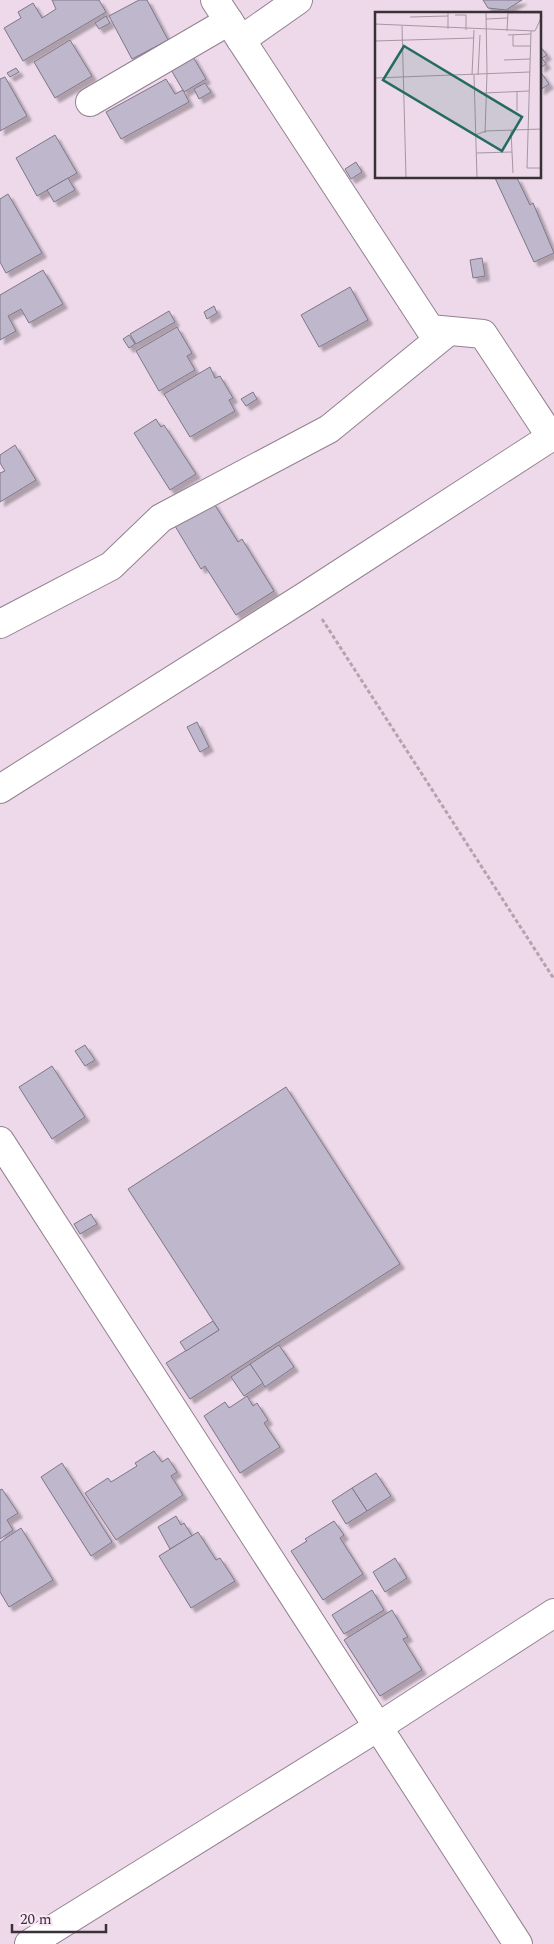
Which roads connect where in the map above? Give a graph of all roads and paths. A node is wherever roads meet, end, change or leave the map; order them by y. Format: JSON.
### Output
{"nodes":[{"id":1,"x":298,"y":0,"type":"edge"},
{"id":2,"x":228,"y":20,"type":"edge"},
{"id":3,"x":90,"y":102,"type":"dead end"},
{"id":4,"x":450,"y":331,"type":"junction"},
{"id":5,"x":552,"y":436,"type":"edge"},
{"id":6,"x":307,"y":595,"type":"junction"},
{"id":7,"x":0,"y":624,"type":"edge"},
{"id":8,"x":0,"y":789,"type":"edge"},
{"id":9,"x":554,"y":979,"type":"edge"},
{"id":10,"x":0,"y":1141,"type":"edge"},
{"id":11,"x":554,"y":1613,"type":"edge"},
{"id":12,"x":378,"y":1727,"type":"junction"},
{"id":13,"x":29,"y":1944,"type":"edge"},
{"id":14,"x":518,"y":1944,"type":"edge"}],
"edges":[{"from":1,"to":2,"type":"street"},
{"from":2,"to":3,"type":"street"},
{"from":2,"to":4,"type":"street"},
{"from":4,"to":5,"type":"street"},
{"from":4,"to":7,"type":"street"},
{"from":5,"to":6,"type":"street"},
{"from":6,"to":8,"type":"street"},
{"from":6,"to":9,"type":"path"},
{"from":10,"to":12,"type":"street"},
{"from":11,"to":12,"type":"street"},
{"from":12,"to":13,"type":"street"},
{"from":12,"to":14,"type":"street"}]}
